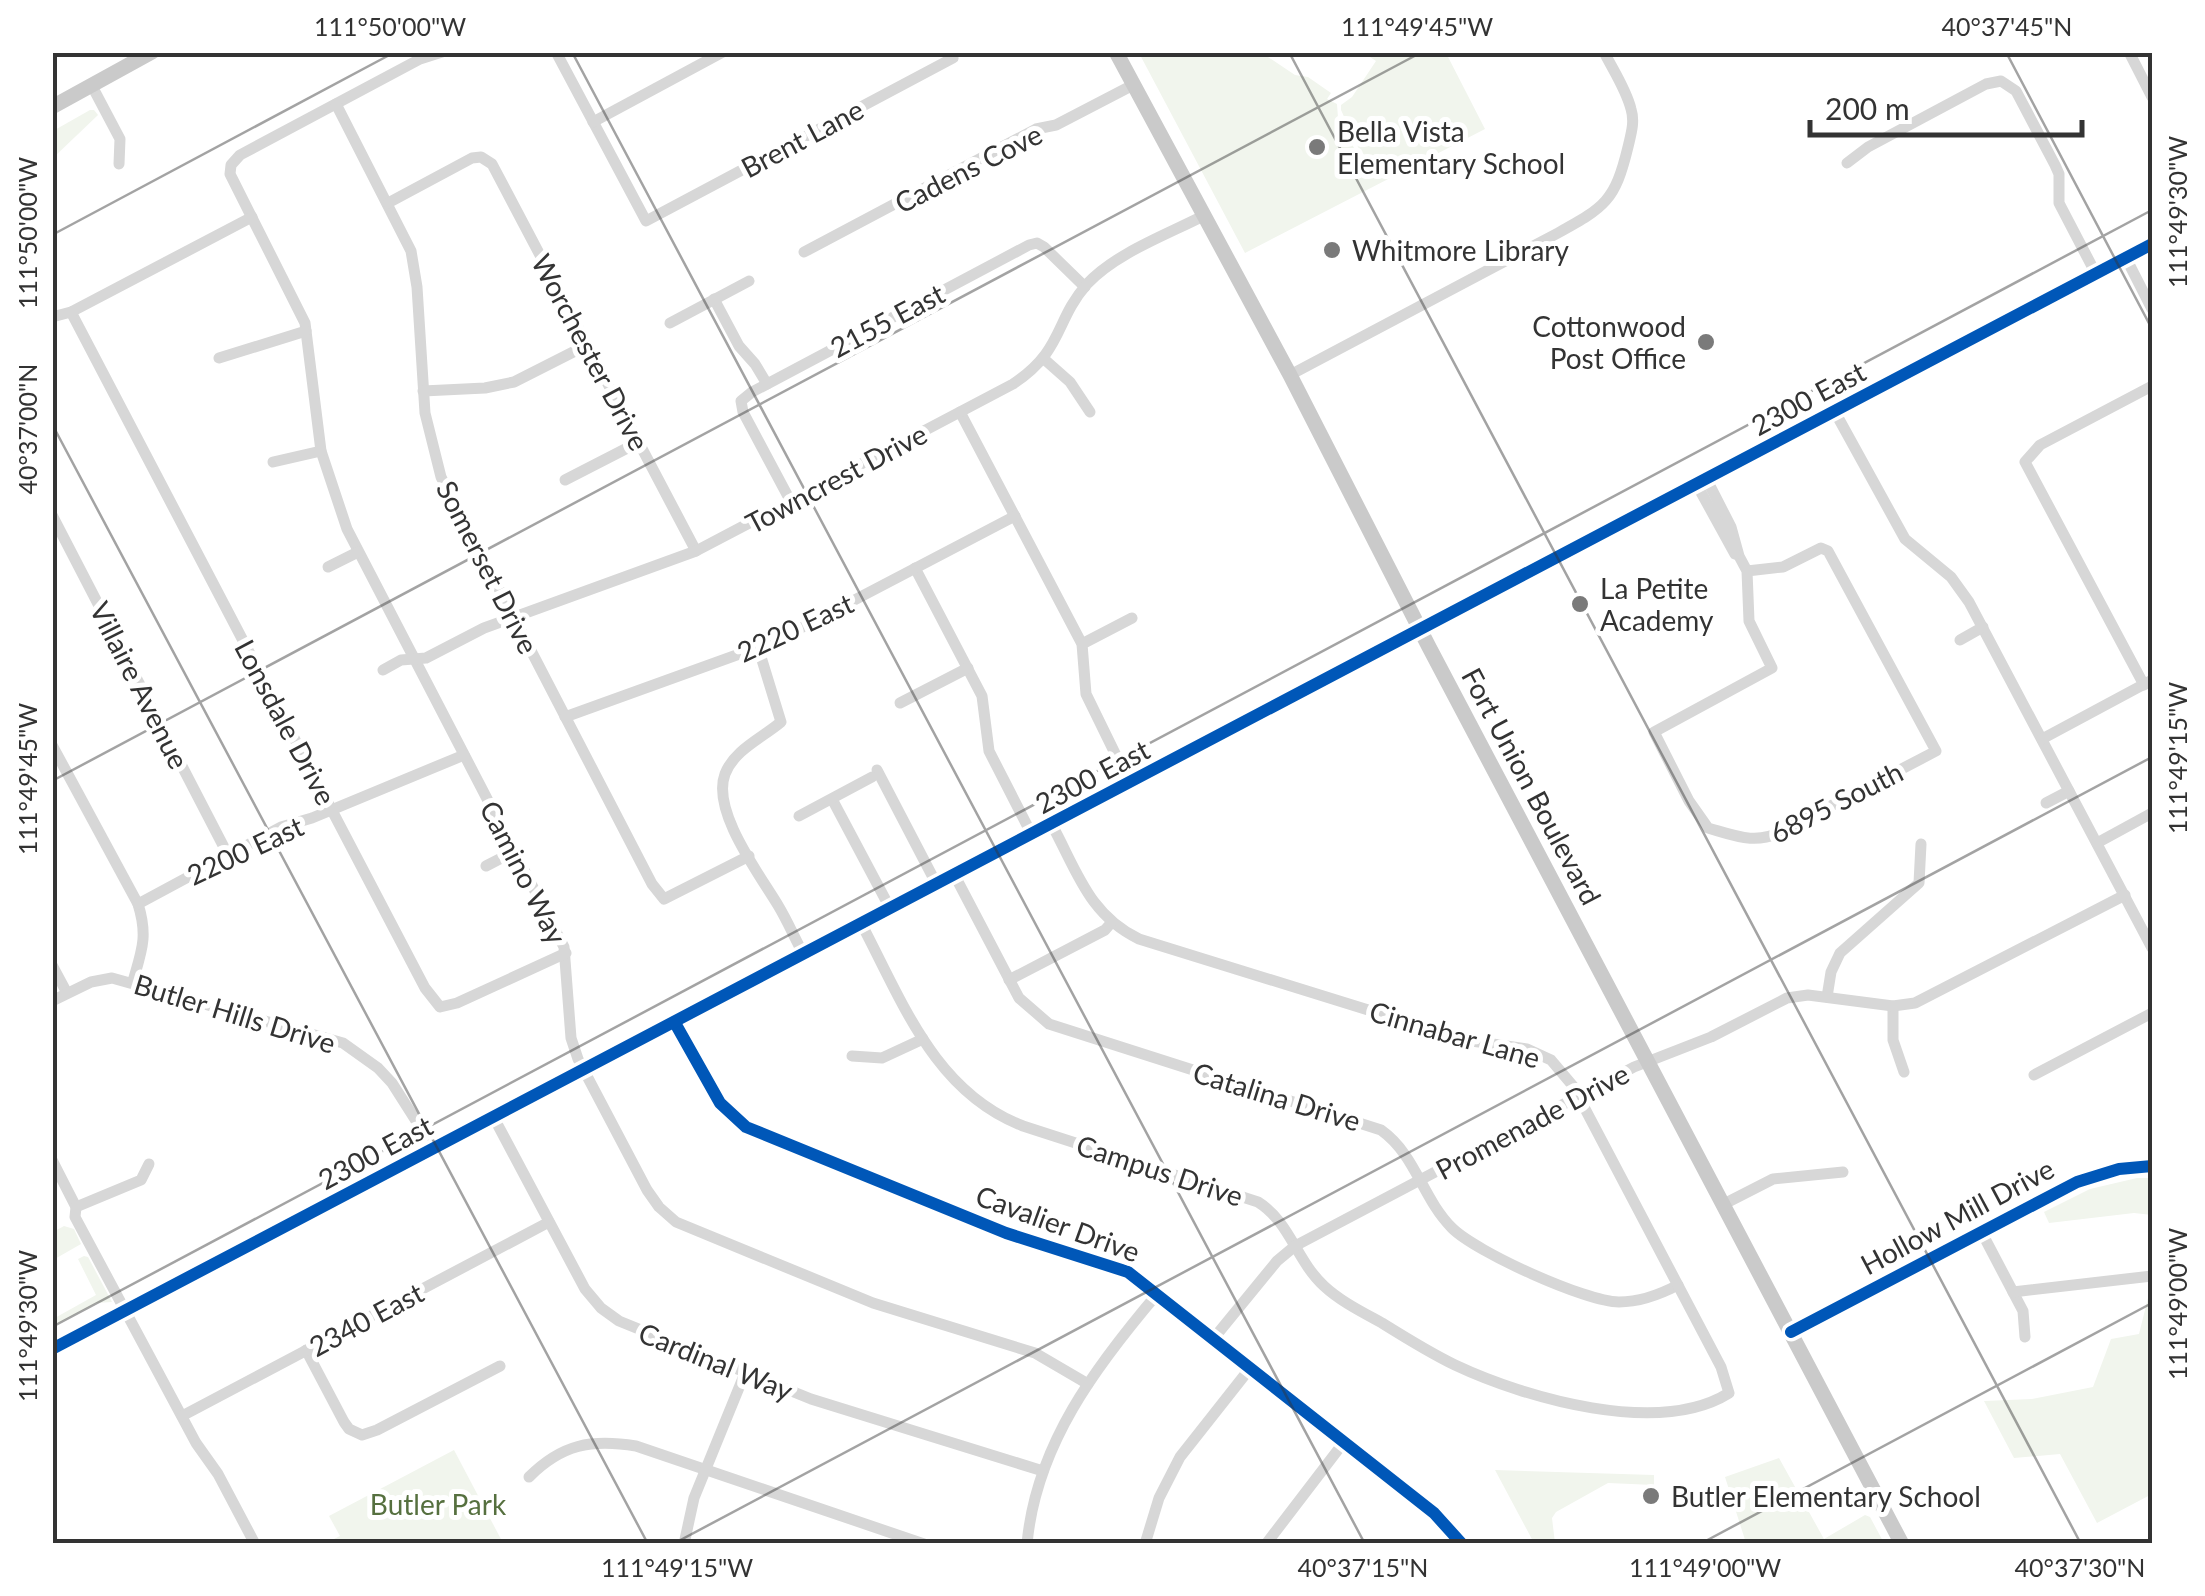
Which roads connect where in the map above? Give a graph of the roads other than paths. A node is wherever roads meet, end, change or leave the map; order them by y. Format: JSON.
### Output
{"nodes":[{"id":1,"x":152,"y":52,"type":"edge"},
{"id":2,"x":442,"y":52,"type":"edge"},
{"id":3,"x":556,"y":52,"type":"edge"},
{"id":4,"x":724,"y":52,"type":"edge"},
{"id":5,"x":951,"y":52,"type":"edge"},
{"id":6,"x":1116,"y":52,"type":"edge"},
{"id":7,"x":1604,"y":52,"type":"edge"},
{"id":8,"x":2129,"y":52,"type":"edge"},
{"id":9,"x":1133,"y":85,"type":"junction"},
{"id":10,"x":92,"y":86,"type":"junction"},
{"id":11,"x":2152,"y":97,"type":"edge"},
{"id":12,"x":336,"y":104,"type":"junction"},
{"id":13,"x":52,"y":107,"type":"edge"},
{"id":14,"x":593,"y":122,"type":"junction"},
{"id":15,"x":1847,"y":163,"type":"dead end"},
{"id":16,"x":119,"y":164,"type":"dead end"},
{"id":17,"x":388,"y":202,"type":"junction"},
{"id":18,"x":252,"y":216,"type":"junction"},
{"id":19,"x":1203,"y":216,"type":"junction"},
{"id":20,"x":2152,"y":244,"type":"edge"},
{"id":21,"x":804,"y":252,"type":"dead end"},
{"id":22,"x":2126,"y":258,"type":"junction"},
{"id":23,"x":2096,"y":274,"type":"junction"},
{"id":24,"x":749,"y":281,"type":"dead end"},
{"id":25,"x":1084,"y":287,"type":"junction"},
{"id":26,"x":714,"y":299,"type":"junction"},
{"id":27,"x":2152,"y":309,"type":"edge"},
{"id":28,"x":71,"y":312,"type":"junction"},
{"id":29,"x":52,"y":317,"type":"edge"},
{"id":30,"x":670,"y":323,"type":"dead end"},
{"id":31,"x":306,"y":331,"type":"junction"},
{"id":32,"x":587,"y":345,"type":"junction"},
{"id":33,"x":219,"y":358,"type":"dead end"},
{"id":34,"x":1044,"y":360,"type":"junction"},
{"id":35,"x":1290,"y":375,"type":"junction"},
{"id":36,"x":766,"y":384,"type":"junction"},
{"id":37,"x":2152,"y":386,"type":"edge"},
{"id":38,"x":423,"y":392,"type":"junction"},
{"id":39,"x":960,"y":412,"type":"junction"},
{"id":40,"x":1090,"y":412,"type":"dead end"},
{"id":41,"x":1835,"y":412,"type":"junction"},
{"id":42,"x":639,"y":442,"type":"junction"},
{"id":43,"x":321,"y":451,"type":"junction"},
{"id":44,"x":274,"y":462,"type":"dead end"},
{"id":45,"x":565,"y":480,"type":"dead end"},
{"id":46,"x":1702,"y":483,"type":"junction"},
{"id":47,"x":791,"y":502,"type":"junction"},
{"id":48,"x":52,"y":515,"type":"edge"},
{"id":49,"x":1015,"y":516,"type":"junction"},
{"id":50,"x":696,"y":551,"type":"junction"},
{"id":51,"x":358,"y":552,"type":"junction"},
{"id":52,"x":328,"y":566,"type":"dead end"},
{"id":53,"x":915,"y":568,"type":"junction"},
{"id":54,"x":1746,"y":571,"type":"junction"},
{"id":55,"x":513,"y":618,"type":"junction"},
{"id":56,"x":1132,"y":618,"type":"dead end"},
{"id":57,"x":1983,"y":628,"type":"junction"},
{"id":58,"x":1421,"y":632,"type":"junction"},
{"id":59,"x":1960,"y":640,"type":"dead end"},
{"id":60,"x":1082,"y":644,"type":"junction"},
{"id":61,"x":758,"y":647,"type":"junction"},
{"id":62,"x":412,"y":659,"type":"junction"},
{"id":63,"x":968,"y":668,"type":"junction"},
{"id":64,"x":382,"y":670,"type":"dead end"},
{"id":65,"x":2148,"y":682,"type":"edge"},
{"id":66,"x":900,"y":703,"type":"dead end"},
{"id":67,"x":565,"y":717,"type":"junction"},
{"id":68,"x":2042,"y":739,"type":"junction"},
{"id":69,"x":52,"y":744,"type":"edge"},
{"id":70,"x":464,"y":755,"type":"junction"},
{"id":71,"x":1130,"y":784,"type":"junction"},
{"id":72,"x":2069,"y":790,"type":"junction"},
{"id":73,"x":832,"y":799,"type":"junction"},
{"id":74,"x":2046,"y":803,"type":"dead end"},
{"id":75,"x":332,"y":809,"type":"junction"},
{"id":76,"x":2152,"y":813,"type":"edge"},
{"id":77,"x":799,"y":816,"type":"dead end"},
{"id":78,"x":1052,"y":825,"type":"junction"},
{"id":79,"x":1032,"y":835,"type":"junction"},
{"id":80,"x":2097,"y":843,"type":"junction"},
{"id":81,"x":1920,"y":844,"type":"dead end"},
{"id":82,"x":515,"y":851,"type":"junction"},
{"id":83,"x":228,"y":855,"type":"junction"},
{"id":84,"x":748,"y":856,"type":"junction"},
{"id":85,"x":486,"y":866,"type":"dead end"},
{"id":86,"x":954,"y":876,"type":"junction"},
{"id":87,"x":938,"y":885,"type":"junction"},
{"id":88,"x":2124,"y":895,"type":"junction"},
{"id":89,"x":138,"y":904,"type":"junction"},
{"id":90,"x":891,"y":910,"type":"junction"},
{"id":91,"x":1111,"y":924,"type":"junction"},
{"id":92,"x":862,"y":925,"type":"junction"},
{"id":93,"x":2152,"y":948,"type":"edge"},
{"id":94,"x":566,"y":953,"type":"junction"},
{"id":95,"x":804,"y":954,"type":"junction"},
{"id":96,"x":52,"y":965,"type":"edge"},
{"id":97,"x":1010,"y":980,"type":"junction"},
{"id":98,"x":133,"y":981,"type":"junction"},
{"id":99,"x":67,"y":993,"type":"junction"},
{"id":100,"x":1827,"y":997,"type":"junction"},
{"id":101,"x":52,"y":1001,"type":"edge"},
{"id":102,"x":1893,"y":1006,"type":"junction"},
{"id":103,"x":2152,"y":1013,"type":"edge"},
{"id":104,"x":674,"y":1023,"type":"junction"},
{"id":105,"x":922,"y":1039,"type":"junction"},
{"id":106,"x":852,"y":1056,"type":"dead end"},
{"id":107,"x":1648,"y":1060,"type":"junction"},
{"id":108,"x":584,"y":1071,"type":"junction"},
{"id":109,"x":1904,"y":1072,"type":"dead end"},
{"id":110,"x":2034,"y":1075,"type":"dead end"},
{"id":111,"x":1578,"y":1096,"type":"junction"},
{"id":112,"x":494,"y":1118,"type":"junction"},
{"id":113,"x":434,"y":1149,"type":"junction"},
{"id":114,"x":52,"y":1160,"type":"edge"},
{"id":115,"x":149,"y":1164,"type":"dead end"},
{"id":116,"x":2152,"y":1166,"type":"edge"},
{"id":117,"x":1843,"y":1172,"type":"dead end"},
{"id":118,"x":1420,"y":1180,"type":"junction"},
{"id":119,"x":1724,"y":1204,"type":"junction"},
{"id":120,"x":76,"y":1206,"type":"junction"},
{"id":121,"x":550,"y":1222,"type":"junction"},
{"id":122,"x":1981,"y":1231,"type":"junction"},
{"id":123,"x":1295,"y":1246,"type":"junction"},
{"id":124,"x":2152,"y":1276,"type":"edge"},
{"id":125,"x":1678,"y":1285,"type":"junction"},
{"id":126,"x":2013,"y":1292,"type":"junction"},
{"id":127,"x":1158,"y":1294,"type":"junction"},
{"id":128,"x":125,"y":1311,"type":"junction"},
{"id":129,"x":1791,"y":1332,"type":"junction"},
{"id":130,"x":2025,"y":1336,"type":"dead end"},
{"id":131,"x":1214,"y":1338,"type":"junction"},
{"id":132,"x":52,"y":1348,"type":"edge"},
{"id":133,"x":306,"y":1350,"type":"junction"},
{"id":134,"x":500,"y":1366,"type":"dead end"},
{"id":135,"x":1251,"y":1368,"type":"junction"},
{"id":136,"x":745,"y":1373,"type":"junction"},
{"id":137,"x":1088,"y":1384,"type":"junction"},
{"id":138,"x":1730,"y":1393,"type":"joint"},
{"id":139,"x":182,"y":1416,"type":"junction"},
{"id":140,"x":1344,"y":1442,"type":"junction"},
{"id":141,"x":705,"y":1470,"type":"junction"},
{"id":142,"x":1044,"y":1471,"type":"junction"},
{"id":143,"x":530,"y":1477,"type":"dead end"},
{"id":144,"x":1454,"y":1541,"type":"edge"},
{"id":145,"x":255,"y":1544,"type":"edge"},
{"id":146,"x":684,"y":1544,"type":"edge"},
{"id":147,"x":924,"y":1544,"type":"edge"},
{"id":148,"x":1027,"y":1544,"type":"edge"},
{"id":149,"x":1145,"y":1544,"type":"edge"},
{"id":150,"x":1266,"y":1544,"type":"edge"},
{"id":151,"x":1902,"y":1544,"type":"edge"}],
"edges":[{"from":1,"to":10,"type":"main road"},
{"from":2,"to":12,"type":"street"},
{"from":3,"to":14,"type":"street"},
{"from":4,"to":14,"type":"street"},
{"from":5,"to":14,"type":"street","name":"Brent Lane"},
{"from":6,"to":9,"type":"main road","name":"Fort Union Boulevard"},
{"from":7,"to":35,"type":"street"},
{"from":8,"to":11,"type":"street"},
{"from":9,"to":19,"type":"main road","name":"Fort Union Boulevard"},
{"from":9,"to":21,"type":"street","name":"Cadens Cove"},
{"from":10,"to":13,"type":"main road"},
{"from":10,"to":16,"type":"street"},
{"from":12,"to":17,"type":"street","name":"Somerset Drive"},
{"from":12,"to":18,"type":"street","name":"Camino Way"},
{"from":15,"to":23,"type":"street"},
{"from":17,"to":32,"type":"street","name":"Worchester Drive"},
{"from":17,"to":38,"type":"street","name":"Somerset Drive"},
{"from":18,"to":28,"type":"street"},
{"from":18,"to":31,"type":"street","name":"Camino Way"},
{"from":19,"to":25,"type":"street","name":"Towncrest Drive"},
{"from":19,"to":35,"type":"main road","name":"Fort Union Boulevard"},
{"from":20,"to":22,"type":"street","name":"2300 East"},
{"from":22,"to":23,"type":"street","name":"2300 East"},
{"from":22,"to":27,"type":"street"},
{"from":23,"to":41,"type":"street","name":"2300 East"},
{"from":24,"to":26,"type":"street"},
{"from":25,"to":34,"type":"street","name":"Towncrest Drive"},
{"from":25,"to":36,"type":"street","name":"2155 East"},
{"from":26,"to":30,"type":"street"},
{"from":26,"to":36,"type":"street"},
{"from":28,"to":29,"type":"street"},
{"from":28,"to":75,"type":"street","name":"Lonsdale Drive"},
{"from":31,"to":33,"type":"street"},
{"from":31,"to":43,"type":"street","name":"Camino Way"},
{"from":32,"to":38,"type":"street"},
{"from":32,"to":42,"type":"street","name":"Worchester Drive"},
{"from":34,"to":39,"type":"street","name":"Towncrest Drive"},
{"from":34,"to":40,"type":"street"},
{"from":35,"to":58,"type":"main road","name":"Fort Union Boulevard"},
{"from":36,"to":47,"type":"street","name":"2155 East"},
{"from":37,"to":65,"type":"street"},
{"from":38,"to":55,"type":"street","name":"Somerset Drive"},
{"from":39,"to":47,"type":"street","name":"Towncrest Drive"},
{"from":39,"to":49,"type":"street"},
{"from":41,"to":46,"type":"street","name":"2300 East"},
{"from":41,"to":57,"type":"street"},
{"from":42,"to":45,"type":"street"},
{"from":42,"to":50,"type":"street","name":"Worchester Drive"},
{"from":43,"to":44,"type":"street"},
{"from":43,"to":51,"type":"street","name":"Camino Way"},
{"from":46,"to":54,"type":"street","name":"6895 South"},
{"from":46,"to":58,"type":"street","name":"2300 East"},
{"from":47,"to":50,"type":"street","name":"Towncrest Drive"},
{"from":48,"to":83,"type":"street","name":"Villaire Avenue"},
{"from":49,"to":53,"type":"street","name":"2220 East"},
{"from":49,"to":60,"type":"street"},
{"from":50,"to":55,"type":"street","name":"Towncrest Drive"},
{"from":51,"to":52,"type":"street"},
{"from":51,"to":62,"type":"street","name":"Camino Way"},
{"from":53,"to":61,"type":"street","name":"2220 East"},
{"from":53,"to":63,"type":"street"},
{"from":54,"to":54,"type":"street","name":"6895 South"},
{"from":55,"to":62,"type":"street","name":"Towncrest Drive"},
{"from":55,"to":67,"type":"street","name":"Somerset Drive"},
{"from":56,"to":60,"type":"street"},
{"from":57,"to":59,"type":"street"},
{"from":57,"to":68,"type":"street"},
{"from":58,"to":71,"type":"street","name":"2300 East"},
{"from":58,"to":107,"type":"main road","name":"Fort Union Boulevard"},
{"from":60,"to":71,"type":"street"},
{"from":61,"to":67,"type":"street","name":"2220 East"},
{"from":61,"to":84,"type":"street"},
{"from":62,"to":64,"type":"street","name":"Towncrest Drive"},
{"from":62,"to":70,"type":"street","name":"Camino Way"},
{"from":63,"to":66,"type":"street"},
{"from":63,"to":79,"type":"street"},
{"from":65,"to":68,"type":"street"},
{"from":67,"to":84,"type":"street","name":"Somerset Drive"},
{"from":68,"to":72,"type":"street"},
{"from":69,"to":89,"type":"street"},
{"from":70,"to":75,"type":"street","name":"2200 East"},
{"from":70,"to":82,"type":"street","name":"Camino Way"},
{"from":71,"to":78,"type":"street","name":"2300 East"},
{"from":72,"to":74,"type":"street"},
{"from":72,"to":80,"type":"street"},
{"from":73,"to":77,"type":"street"},
{"from":73,"to":87,"type":"street"},
{"from":73,"to":90,"type":"street"},
{"from":75,"to":83,"type":"street","name":"2200 East"},
{"from":75,"to":94,"type":"street","name":"Lonsdale Drive"},
{"from":76,"to":80,"type":"street"},
{"from":78,"to":79,"type":"street","name":"2300 East"},
{"from":78,"to":91,"type":"street"},
{"from":79,"to":86,"type":"street","name":"2300 East"},
{"from":80,"to":88,"type":"street"},
{"from":81,"to":100,"type":"street"},
{"from":82,"to":85,"type":"street"},
{"from":82,"to":94,"type":"street","name":"Camino Way"},
{"from":83,"to":89,"type":"street","name":"2200 East"},
{"from":84,"to":95,"type":"street"},
{"from":86,"to":87,"type":"street","name":"2300 East"},
{"from":86,"to":97,"type":"street","name":"Catalina Drive"},
{"from":87,"to":90,"type":"street","name":"2300 East"},
{"from":88,"to":93,"type":"street"},
{"from":88,"to":102,"type":"street"},
{"from":89,"to":98,"type":"street"},
{"from":90,"to":92,"type":"street","name":"2300 East"},
{"from":91,"to":97,"type":"street"},
{"from":91,"to":111,"type":"street","name":"Cinnabar Lane"},
{"from":92,"to":95,"type":"street","name":"2300 East"},
{"from":92,"to":105,"type":"street","name":"Campus Drive"},
{"from":94,"to":108,"type":"street","name":"Camino Way"},
{"from":95,"to":104,"type":"street","name":"2300 East"},
{"from":96,"to":99,"type":"street"},
{"from":97,"to":118,"type":"street","name":"Catalina Drive"},
{"from":98,"to":99,"type":"street","name":"Butler Hills Drive"},
{"from":98,"to":113,"type":"street","name":"Butler Hills Drive"},
{"from":99,"to":101,"type":"street","name":"Butler Hills Drive"},
{"from":100,"to":102,"type":"street","name":"Promenade Drive"},
{"from":100,"to":107,"type":"street","name":"Promenade Drive"},
{"from":102,"to":109,"type":"street"},
{"from":103,"to":110,"type":"street"},
{"from":104,"to":108,"type":"street","name":"2300 East"},
{"from":104,"to":127,"type":"street","name":"Cavalier Drive"},
{"from":105,"to":106,"type":"street"},
{"from":105,"to":123,"type":"street","name":"Campus Drive"},
{"from":107,"to":111,"type":"street","name":"Promenade Drive"},
{"from":107,"to":119,"type":"main road","name":"Fort Union Boulevard"},
{"from":108,"to":112,"type":"street","name":"2300 East"},
{"from":108,"to":137,"type":"street","name":"Camino Way"},
{"from":111,"to":118,"type":"street","name":"Promenade Drive"},
{"from":111,"to":125,"type":"street","name":"Cinnabar Lane"},
{"from":112,"to":113,"type":"street","name":"2300 East"},
{"from":112,"to":121,"type":"street","name":"Cardinal Way"},
{"from":113,"to":128,"type":"street","name":"2300 East"},
{"from":114,"to":120,"type":"street"},
{"from":115,"to":120,"type":"street"},
{"from":116,"to":122,"type":"street","name":"Hollow Mill Drive"},
{"from":117,"to":119,"type":"street"},
{"from":118,"to":123,"type":"street","name":"Promenade Drive"},
{"from":118,"to":125,"type":"street","name":"Catalina Drive"},
{"from":119,"to":129,"type":"main road","name":"Fort Union Boulevard"},
{"from":120,"to":128,"type":"street"},
{"from":121,"to":133,"type":"street","name":"2340 East"},
{"from":121,"to":136,"type":"street","name":"Cardinal Way"},
{"from":122,"to":126,"type":"street"},
{"from":122,"to":129,"type":"street","name":"Hollow Mill Drive"},
{"from":123,"to":131,"type":"street","name":"Promenade Drive"},
{"from":123,"to":138,"type":"street","name":"Campus Drive"},
{"from":124,"to":126,"type":"street"},
{"from":125,"to":138,"type":"street","name":"Cinnabar Lane"},
{"from":126,"to":130,"type":"street"},
{"from":127,"to":131,"type":"street","name":"Cavalier Drive"},
{"from":127,"to":137,"type":"street"},
{"from":128,"to":132,"type":"street","name":"2300 East"},
{"from":128,"to":139,"type":"street"},
{"from":129,"to":151,"type":"main road","name":"Fort Union Boulevard"},
{"from":131,"to":135,"type":"street","name":"Cavalier Drive"},
{"from":133,"to":134,"type":"street"},
{"from":133,"to":139,"type":"street","name":"2340 East"},
{"from":135,"to":140,"type":"street","name":"Cavalier Drive"},
{"from":135,"to":149,"type":"street"},
{"from":136,"to":141,"type":"street"},
{"from":136,"to":142,"type":"street","name":"Cardinal Way"},
{"from":137,"to":142,"type":"street"},
{"from":139,"to":145,"type":"street"},
{"from":140,"to":144,"type":"street","name":"Cavalier Drive"},
{"from":140,"to":150,"type":"street"},
{"from":141,"to":143,"type":"street"},
{"from":141,"to":146,"type":"street"},
{"from":141,"to":147,"type":"street"},
{"from":142,"to":148,"type":"street"}]}
